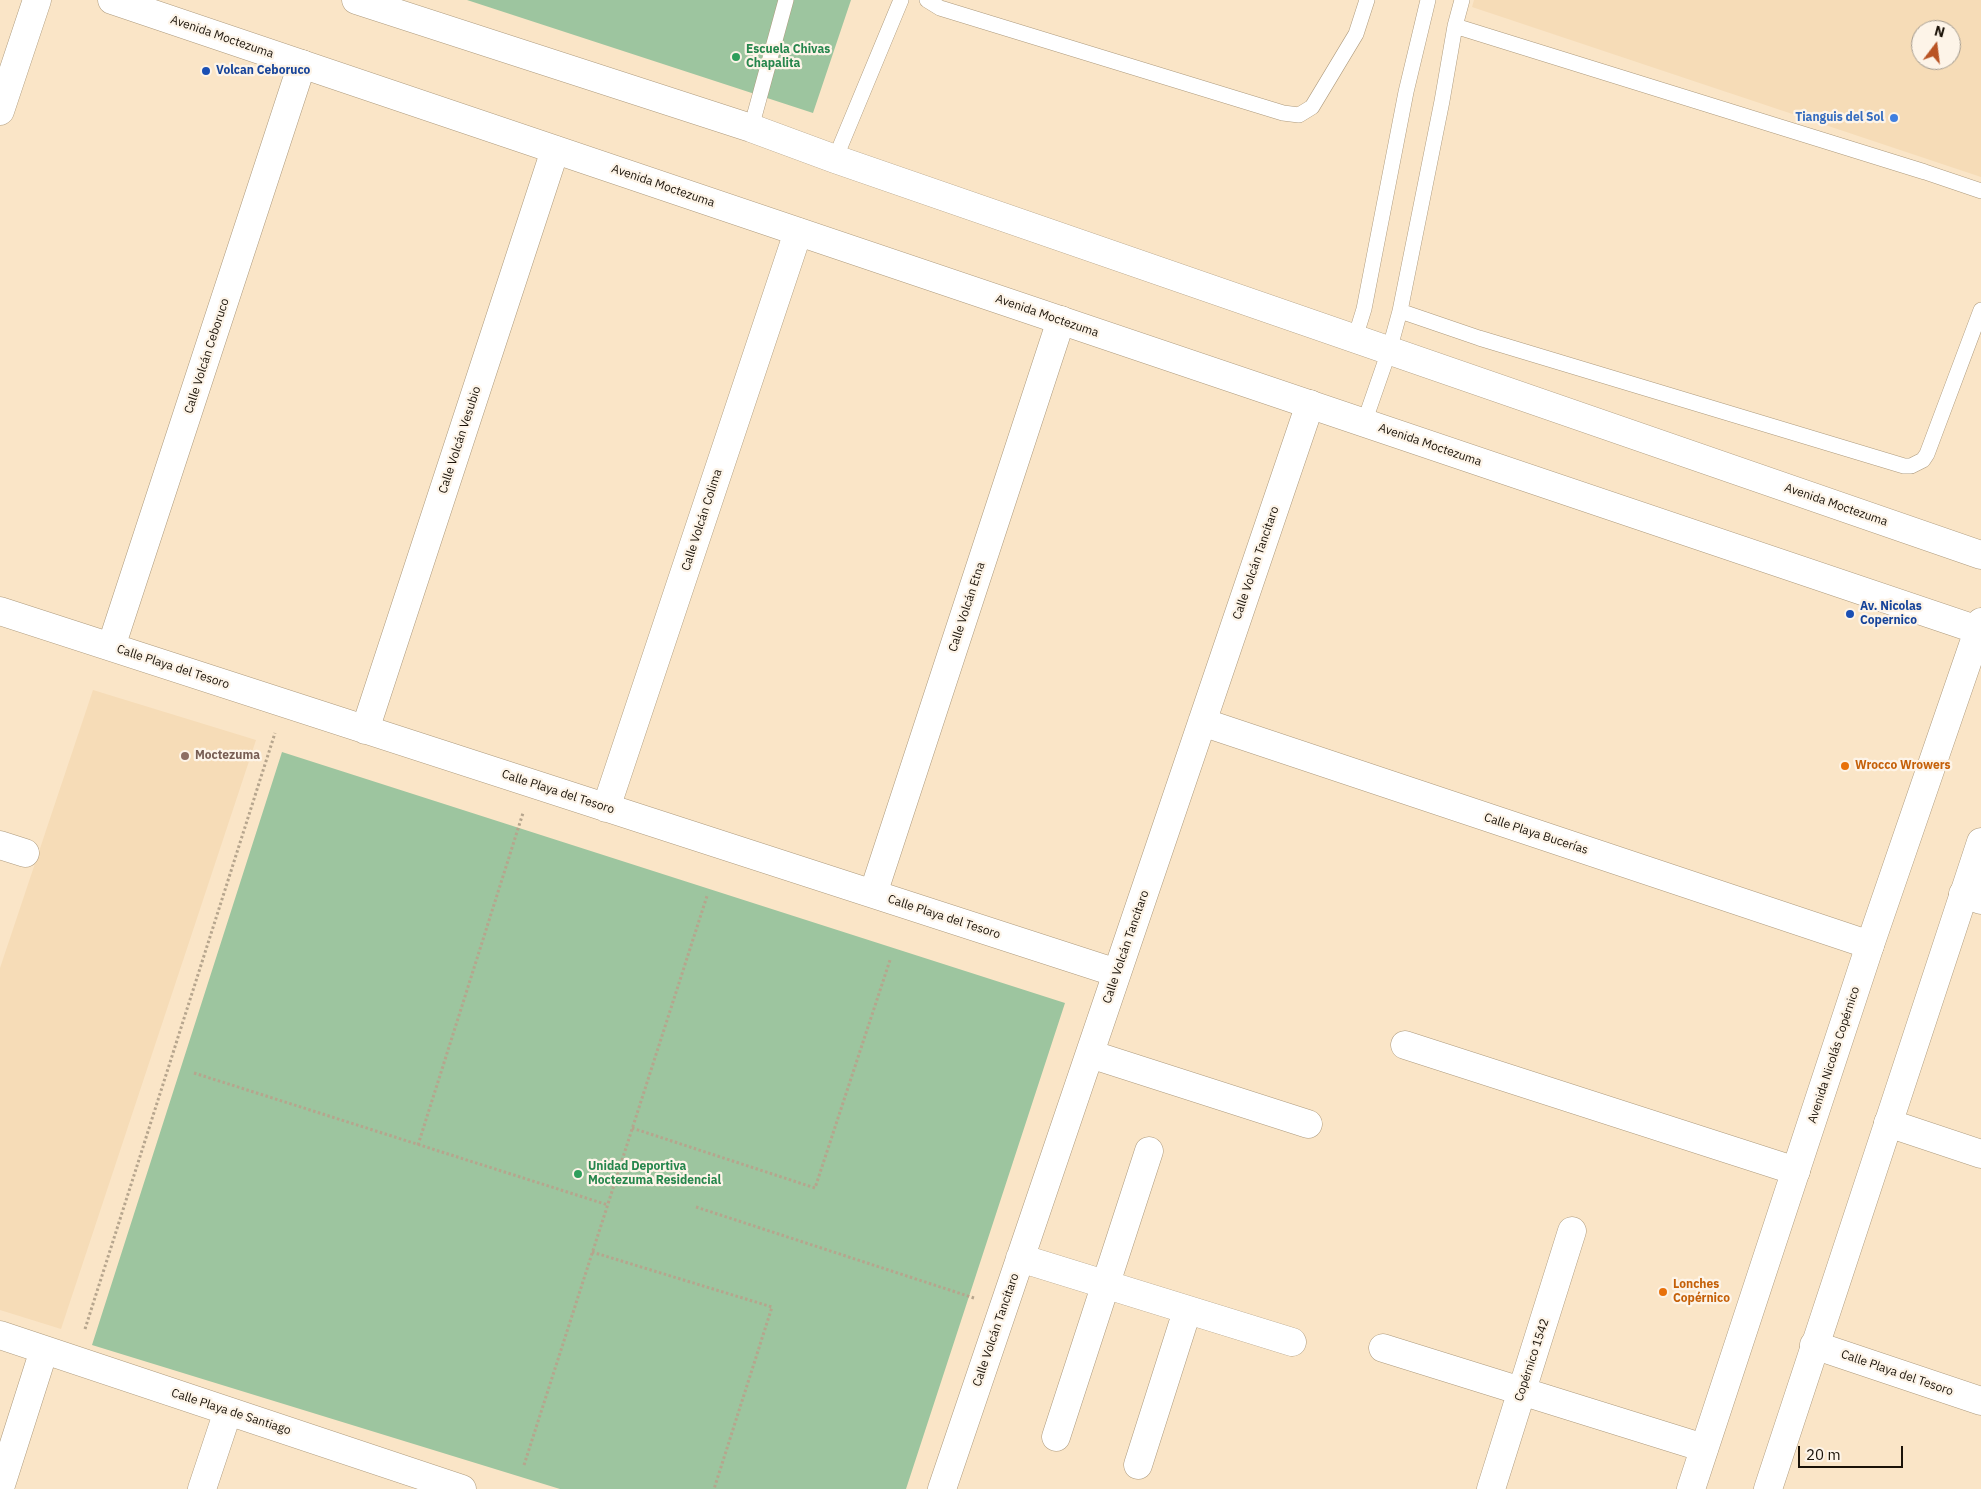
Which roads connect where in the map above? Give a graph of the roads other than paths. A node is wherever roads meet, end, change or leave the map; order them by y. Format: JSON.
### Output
{"nodes":[{"id":1,"x":36,"y":0,"type":"edge"},
{"id":2,"x":112,"y":0,"type":"edge"},
{"id":3,"x":356,"y":0,"type":"edge"},
{"id":4,"x":776,"y":0,"type":"edge"},
{"id":5,"x":786,"y":0,"type":"edge"},
{"id":6,"x":901,"y":0,"type":"edge"},
{"id":7,"x":927,"y":0,"type":"edge"},
{"id":8,"x":1367,"y":0,"type":"edge"},
{"id":9,"x":1428,"y":0,"type":"edge"},
{"id":10,"x":1462,"y":0,"type":"edge"},
{"id":11,"x":781,"y":16,"type":"junction"},
{"id":12,"x":1454,"y":26,"type":"junction"},
{"id":13,"x":302,"y":64,"type":"junction"},
{"id":14,"x":0,"y":112,"type":"edge"},
{"id":15,"x":751,"y":128,"type":"junction"},
{"id":16,"x":555,"y":150,"type":"junction"},
{"id":17,"x":835,"y":159,"type":"junction"},
{"id":18,"x":1981,"y":191,"type":"edge"},
{"id":19,"x":798,"y":232,"type":"junction"},
{"id":20,"x":1981,"y":310,"type":"edge"},
{"id":21,"x":1400,"y":311,"type":"junction"},
{"id":22,"x":1061,"y":320,"type":"junction"},
{"id":23,"x":1355,"y":338,"type":"junction"},
{"id":24,"x":1389,"y":351,"type":"junction"},
{"id":25,"x":1310,"y":404,"type":"junction"},
{"id":26,"x":1364,"y":423,"type":"junction"},
{"id":27,"x":1981,"y":555,"type":"edge"},
{"id":28,"x":0,"y":611,"type":"edge"},
{"id":29,"x":1980,"y":628,"type":"edge"},
{"id":30,"x":112,"y":647,"type":"junction"},
{"id":31,"x":1202,"y":722,"type":"junction"},
{"id":32,"x":365,"y":730,"type":"junction"},
{"id":33,"x":606,"y":808,"type":"junction"},
{"id":34,"x":1981,"y":842,"type":"edge"},
{"id":35,"x":873,"y":894,"type":"junction"},
{"id":36,"x":1972,"y":897,"type":"edge"},
{"id":37,"x":1870,"y":945,"type":"junction"},
{"id":38,"x":1117,"y":973,"type":"junction"},
{"id":39,"x":1405,"y":1045,"type":"dead end"},
{"id":40,"x":1090,"y":1054,"type":"junction"},
{"id":41,"x":1888,"y":1123,"type":"junction"},
{"id":42,"x":1308,"y":1124,"type":"dead end"},
{"id":43,"x":1149,"y":1151,"type":"dead end"},
{"id":44,"x":1981,"y":1154,"type":"edge"},
{"id":45,"x":1796,"y":1172,"type":"junction"},
{"id":46,"x":1572,"y":1231,"type":"dead end"},
{"id":47,"x":1020,"y":1258,"type":"junction"},
{"id":48,"x":1105,"y":1285,"type":"junction"},
{"id":49,"x":1187,"y":1311,"type":"junction"},
{"id":50,"x":0,"y":1335,"type":"edge"},
{"id":51,"x":1292,"y":1342,"type":"dead end"},
{"id":52,"x":1814,"y":1345,"type":"junction"},
{"id":53,"x":1383,"y":1348,"type":"dead end"},
{"id":54,"x":44,"y":1350,"type":"junction"},
{"id":55,"x":1522,"y":1391,"type":"junction"},
{"id":56,"x":1981,"y":1401,"type":"edge"},
{"id":57,"x":228,"y":1411,"type":"junction"},
{"id":58,"x":1056,"y":1437,"type":"dead end"},
{"id":59,"x":1704,"y":1448,"type":"junction"},
{"id":60,"x":1138,"y":1465,"type":"dead end"},
{"id":61,"x":445,"y":1486,"type":"edge"},
{"id":62,"x":0,"y":1488,"type":"edge"},
{"id":63,"x":202,"y":1489,"type":"edge"},
{"id":64,"x":942,"y":1489,"type":"edge"},
{"id":65,"x":1491,"y":1489,"type":"edge"},
{"id":66,"x":1691,"y":1489,"type":"edge"},
{"id":67,"x":1768,"y":1489,"type":"edge"}],
"edges":[{"from":1,"to":14,"type":"street"},
{"from":2,"to":13,"type":"street","name":"Avenida Moctezuma"},
{"from":3,"to":15,"type":"street","name":"Avenida Moctezuma"},
{"from":4,"to":11,"type":"lane"},
{"from":5,"to":11,"type":"lane"},
{"from":6,"to":17,"type":"lane"},
{"from":7,"to":8,"type":"lane"},
{"from":9,"to":23,"type":"lane"},
{"from":10,"to":12,"type":"lane"},
{"from":11,"to":15,"type":"lane"},
{"from":12,"to":18,"type":"lane"},
{"from":12,"to":21,"type":"lane"},
{"from":13,"to":16,"type":"street","name":"Avenida Moctezuma"},
{"from":13,"to":30,"type":"street","name":"Calle Volcán Ceboruco"},
{"from":15,"to":17,"type":"street","name":"Avenida Moctezuma"},
{"from":16,"to":19,"type":"street","name":"Avenida Moctezuma"},
{"from":16,"to":32,"type":"street","name":"Calle Volcán Vesubio"},
{"from":17,"to":23,"type":"street","name":"Avenida Moctezuma"},
{"from":19,"to":22,"type":"street","name":"Avenida Moctezuma"},
{"from":19,"to":33,"type":"street","name":"Calle Volcán Colima"},
{"from":20,"to":21,"type":"lane"},
{"from":21,"to":24,"type":"lane"},
{"from":22,"to":25,"type":"street","name":"Avenida Moctezuma"},
{"from":22,"to":35,"type":"street","name":"Calle Volcán Etna"},
{"from":23,"to":24,"type":"street","name":"Avenida Moctezuma"},
{"from":24,"to":26,"type":"lane"},
{"from":24,"to":27,"type":"street","name":"Avenida Moctezuma"},
{"from":25,"to":26,"type":"street","name":"Avenida Moctezuma"},
{"from":25,"to":31,"type":"street","name":"Calle Volcán Tancítaro"},
{"from":26,"to":29,"type":"street","name":"Avenida Moctezuma"},
{"from":28,"to":30,"type":"street","name":"Calle Playa del Tesoro"},
{"from":29,"to":37,"type":"street","name":"Avenida Nicolás Copérnico"},
{"from":30,"to":32,"type":"street","name":"Calle Playa del Tesoro"},
{"from":31,"to":37,"type":"street","name":"Calle Playa Bucerías"},
{"from":31,"to":38,"type":"street","name":"Calle Volcán Tancítaro"},
{"from":32,"to":33,"type":"street","name":"Calle Playa del Tesoro"},
{"from":33,"to":35,"type":"street","name":"Calle Playa del Tesoro"},
{"from":34,"to":36,"type":"street"},
{"from":35,"to":38,"type":"street","name":"Calle Playa del Tesoro"},
{"from":36,"to":41,"type":"street"},
{"from":37,"to":45,"type":"street","name":"Avenida Nicolás Copérnico"},
{"from":38,"to":40,"type":"street","name":"Calle Volcán Tancítaro"},
{"from":39,"to":45,"type":"street"},
{"from":40,"to":42,"type":"street"},
{"from":40,"to":47,"type":"street","name":"Calle Volcán Tancítaro"},
{"from":41,"to":44,"type":"street"},
{"from":41,"to":52,"type":"street"},
{"from":43,"to":48,"type":"street"},
{"from":45,"to":59,"type":"street","name":"Avenida Nicolás Copérnico"},
{"from":46,"to":55,"type":"street","name":"Copérnico 1542"},
{"from":47,"to":48,"type":"street"},
{"from":47,"to":64,"type":"street","name":"Calle Volcán Tancítaro"},
{"from":48,"to":49,"type":"street"},
{"from":48,"to":58,"type":"street"},
{"from":49,"to":51,"type":"street"},
{"from":49,"to":60,"type":"street"},
{"from":50,"to":54,"type":"street","name":"Calle Playa de Santiago"},
{"from":52,"to":56,"type":"street","name":"Calle Playa del Tesoro"},
{"from":52,"to":67,"type":"street"},
{"from":53,"to":55,"type":"street"},
{"from":54,"to":57,"type":"street","name":"Calle Playa de Santiago"},
{"from":54,"to":62,"type":"street"},
{"from":55,"to":59,"type":"street"},
{"from":55,"to":65,"type":"street","name":"Copérnico 1542"},
{"from":57,"to":61,"type":"street","name":"Calle Playa de Santiago"},
{"from":57,"to":63,"type":"street"},
{"from":59,"to":66,"type":"street","name":"Avenida Nicolás Copérnico"}]}
